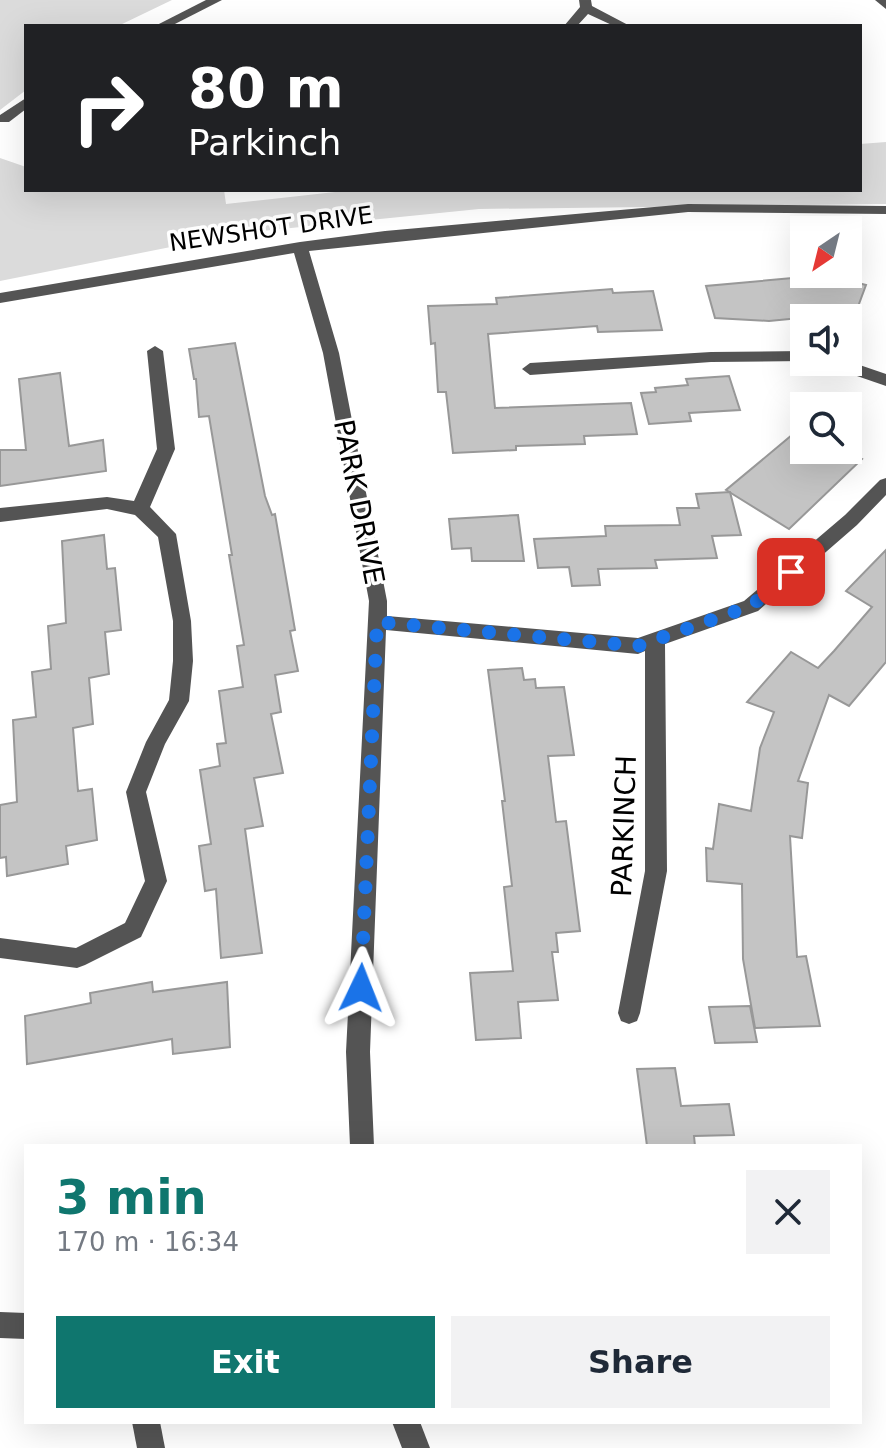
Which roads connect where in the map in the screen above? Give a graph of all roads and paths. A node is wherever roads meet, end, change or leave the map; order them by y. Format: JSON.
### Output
{"nodes":[{"id":1,"x":216,"y":0,"type":"edge"},
{"id":2,"x":881,"y":0,"type":"edge"},
{"id":3,"x":586,"y":4,"type":"edge"},
{"id":4,"x":886,"y":5,"type":"edge"},
{"id":5,"x":165,"y":24,"type":"edge"},
{"id":6,"x":571,"y":24,"type":"edge"},
{"id":7,"x":621,"y":24,"type":"edge"},
{"id":8,"x":24,"y":104,"type":"edge"},
{"id":9,"x":4,"y":119,"type":"dead end"},
{"id":10,"x":886,"y":210,"type":"edge"},
{"id":11,"x":300,"y":247,"type":"junction"},
{"id":12,"x":0,"y":298,"type":"edge"},
{"id":13,"x":155,"y":351,"type":"dead end"},
{"id":14,"x":790,"y":356,"type":"edge"},
{"id":15,"x":530,"y":369,"type":"dead end"},
{"id":16,"x":862,"y":372,"type":"edge"},
{"id":17,"x":886,"y":380,"type":"edge"},
{"id":18,"x":886,"y":484,"type":"edge"},
{"id":19,"x":140,"y":509,"type":"junction"},
{"id":20,"x":0,"y":515,"type":"edge"},
{"id":21,"x":377,"y":622,"type":"junction"},
{"id":22,"x":655,"y":640,"type":"junction"},
{"id":23,"x":0,"y":948,"type":"edge"},
{"id":24,"x":629,"y":1013,"type":"dead end"},
{"id":25,"x":362,"y":1144,"type":"edge"},
{"id":26,"x":0,"y":1325,"type":"edge"},
{"id":27,"x":24,"y":1326,"type":"edge"},
{"id":28,"x":146,"y":1424,"type":"edge"},
{"id":29,"x":407,"y":1424,"type":"edge"},
{"id":30,"x":151,"y":1448,"type":"edge"},
{"id":31,"x":416,"y":1448,"type":"edge"}],
"edges":[{"from":1,"to":5,"type":"street"},
{"from":2,"to":4,"type":"street"},
{"from":3,"to":6,"type":"street"},
{"from":3,"to":7,"type":"street"},
{"from":8,"to":9,"type":"street"},
{"from":10,"to":11,"type":"street","name":"NEWSHOT DRIVE"},
{"from":11,"to":12,"type":"street","name":"NEWSHOT DRIVE"},
{"from":11,"to":21,"type":"street","name":"PARK DRIVE"},
{"from":13,"to":19,"type":"street"},
{"from":14,"to":15,"type":"street"},
{"from":16,"to":17,"type":"street"},
{"from":18,"to":22,"type":"street"},
{"from":19,"to":20,"type":"street"},
{"from":19,"to":23,"type":"street"},
{"from":21,"to":22,"type":"street"},
{"from":21,"to":25,"type":"street","name":"PARK DRIVE"},
{"from":22,"to":24,"type":"street","name":"PARKINCH"},
{"from":26,"to":27,"type":"street"},
{"from":28,"to":30,"type":"street"},
{"from":29,"to":31,"type":"street"}]}
